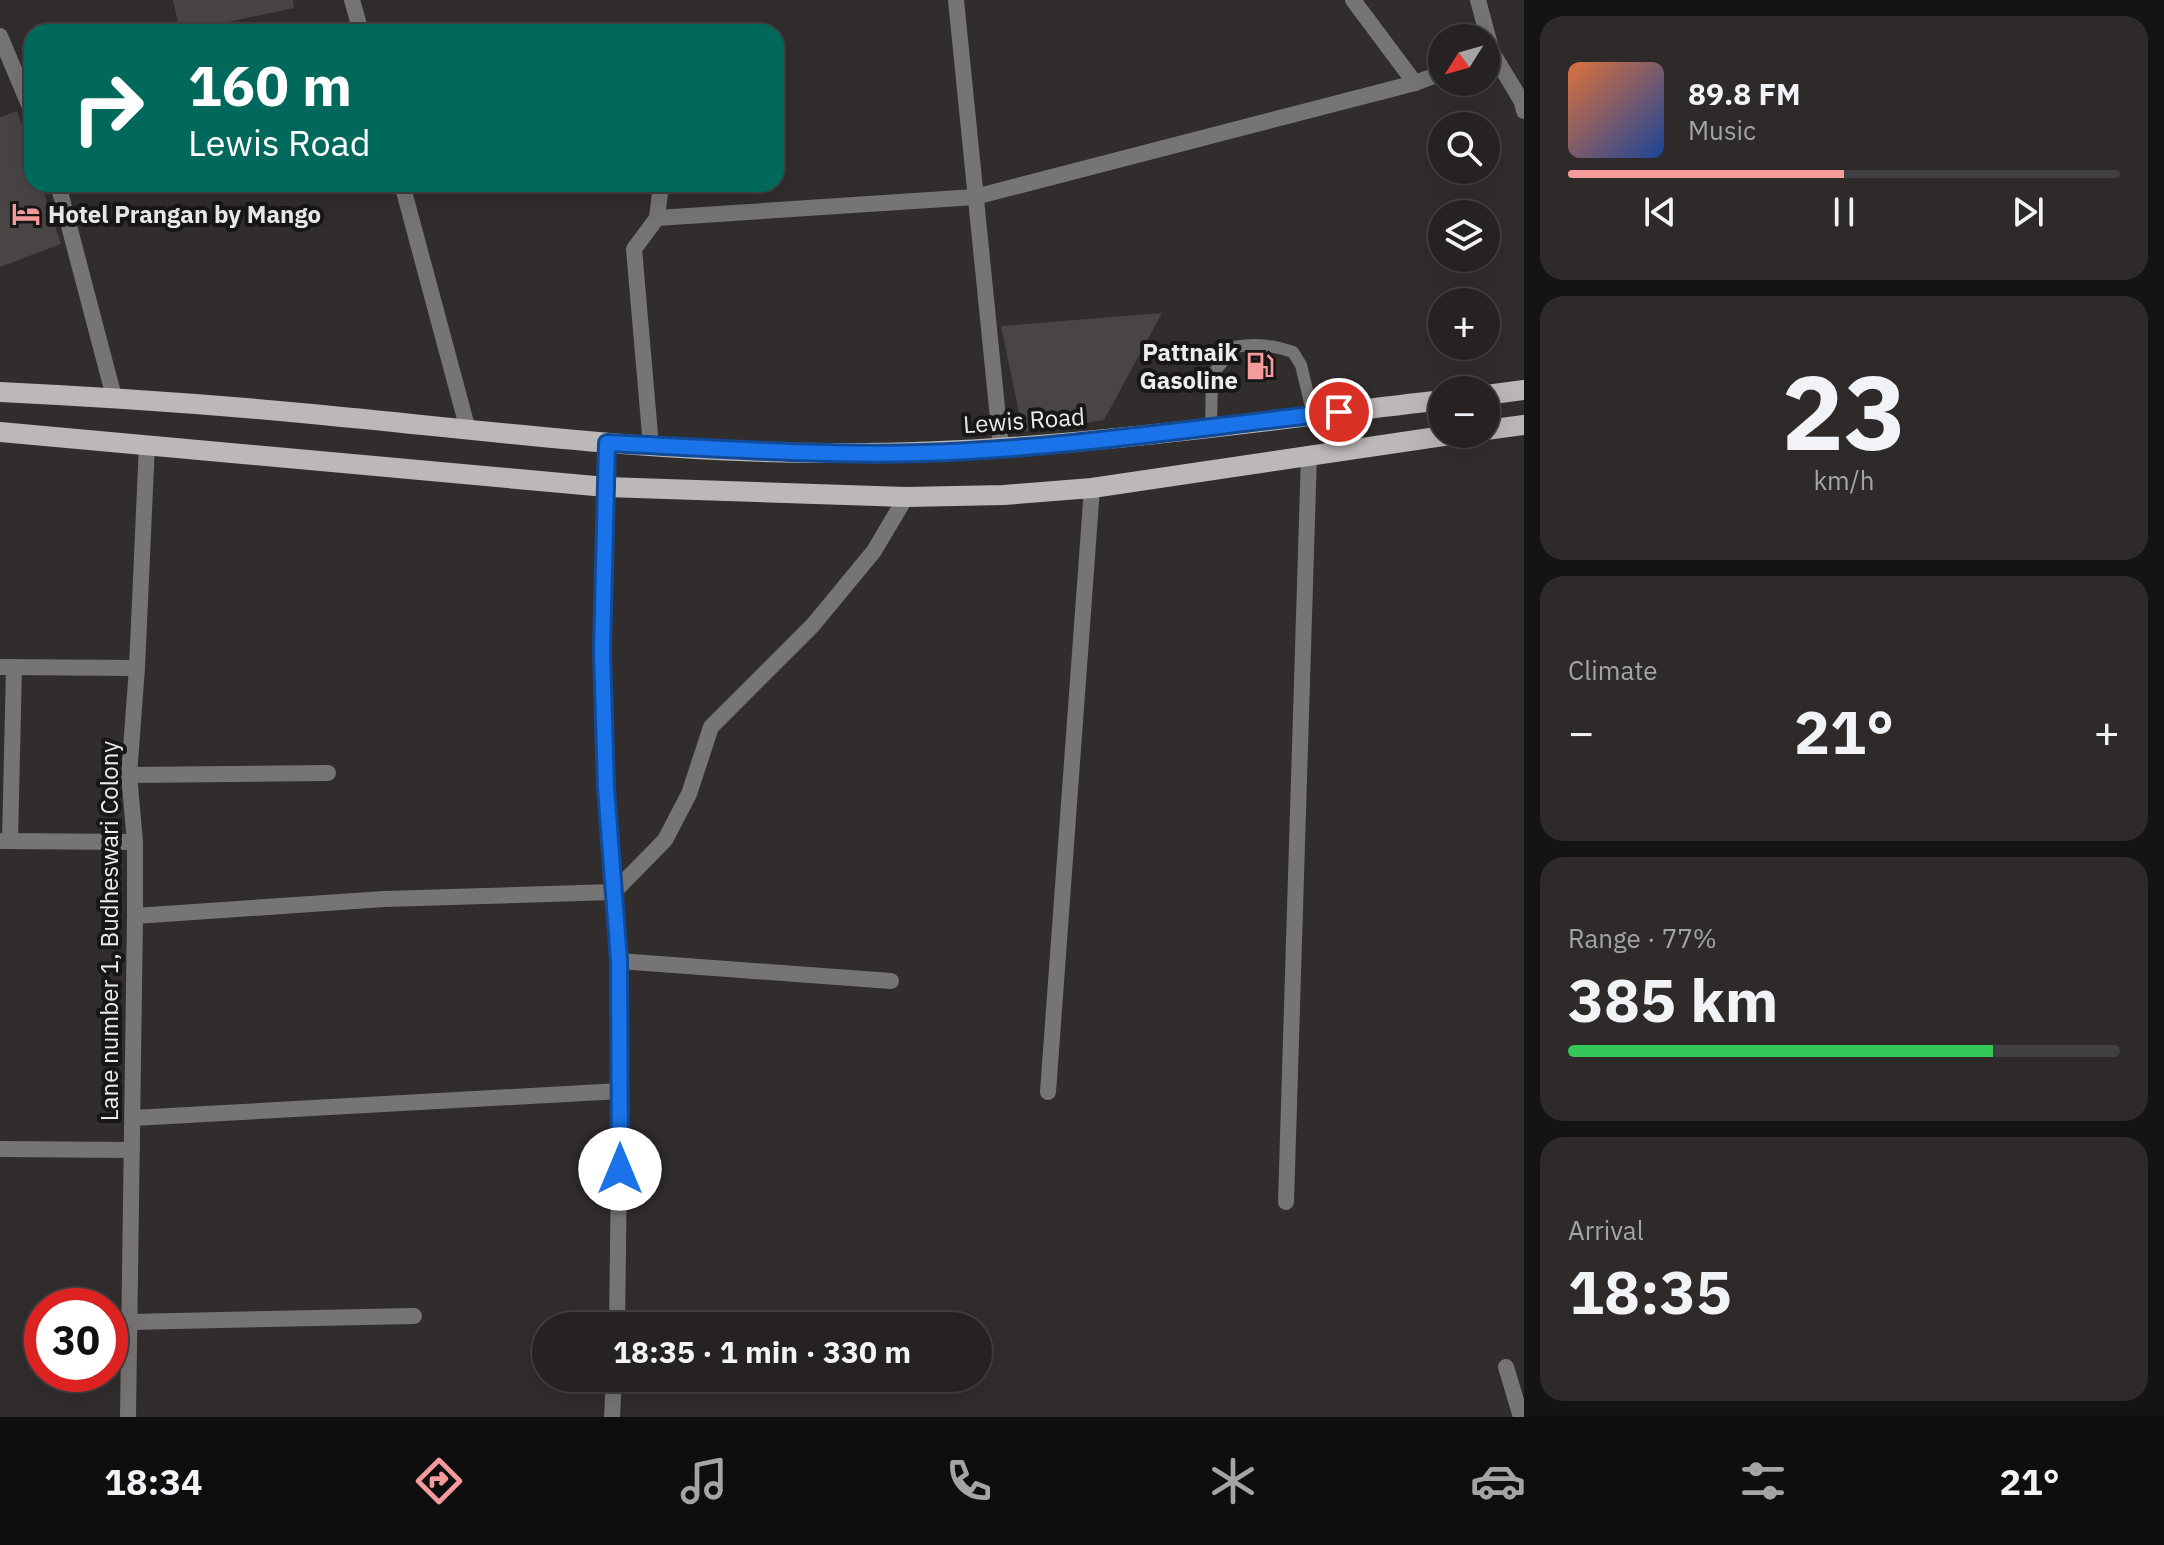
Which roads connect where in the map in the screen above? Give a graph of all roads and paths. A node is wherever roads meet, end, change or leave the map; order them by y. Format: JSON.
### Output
{"nodes":[{"id":1,"x":352,"y":0,"type":"edge"},
{"id":2,"x":956,"y":0,"type":"edge"},
{"id":3,"x":1353,"y":0,"type":"edge"},
{"id":4,"x":1478,"y":0,"type":"edge"},
{"id":5,"x":359,"y":24,"type":"edge"},
{"id":6,"x":1483,"y":24,"type":"edge"},
{"id":7,"x":0,"y":36,"type":"edge"},
{"id":8,"x":1500,"y":70,"type":"edge"},
{"id":9,"x":1428,"y":78,"type":"edge"},
{"id":10,"x":1415,"y":83,"type":"junction"},
{"id":11,"x":24,"y":93,"type":"edge"},
{"id":12,"x":1524,"y":111,"type":"edge"},
{"id":13,"x":60,"y":192,"type":"edge"},
{"id":14,"x":404,"y":192,"type":"edge"},
{"id":15,"x":660,"y":192,"type":"edge"},
{"id":16,"x":975,"y":197,"type":"junction"},
{"id":17,"x":657,"y":218,"type":"junction"},
{"id":18,"x":1524,"y":390,"type":"edge"},
{"id":19,"x":0,"y":392,"type":"edge"},
{"id":20,"x":1500,"y":393,"type":"edge"},
{"id":21,"x":114,"y":397,"type":"junction"},
{"id":22,"x":1428,"y":402,"type":"edge"},
{"id":23,"x":1500,"y":402,"type":"edge"},
{"id":24,"x":1313,"y":415,"type":"junction"},
{"id":25,"x":1517,"y":426,"type":"edge"},
{"id":26,"x":1211,"y":427,"type":"junction"},
{"id":27,"x":468,"y":430,"type":"junction"},
{"id":28,"x":0,"y":432,"type":"edge"},
{"id":29,"x":1428,"y":438,"type":"edge"},
{"id":30,"x":607,"y":443,"type":"junction"},
{"id":31,"x":147,"y":444,"type":"junction"},
{"id":32,"x":651,"y":446,"type":"junction"},
{"id":33,"x":1001,"y":448,"type":"junction"},
{"id":34,"x":1309,"y":454,"type":"junction"},
{"id":35,"x":606,"y":487,"type":"junction"},
{"id":36,"x":1092,"y":488,"type":"junction"},
{"id":37,"x":906,"y":497,"type":"junction"},
{"id":38,"x":7,"y":667,"type":"edge"},
{"id":39,"x":137,"y":668,"type":"junction"},
{"id":40,"x":328,"y":773,"type":"dead end"},
{"id":41,"x":129,"y":775,"type":"junction"},
{"id":42,"x":5,"y":841,"type":"edge"},
{"id":43,"x":135,"y":842,"type":"junction"},
{"id":44,"x":614,"y":892,"type":"junction"},
{"id":45,"x":135,"y":916,"type":"junction"},
{"id":46,"x":619,"y":961,"type":"junction"},
{"id":47,"x":891,"y":981,"type":"dead end"},
{"id":48,"x":620,"y":1091,"type":"junction"},
{"id":49,"x":1048,"y":1092,"type":"dead end"},
{"id":50,"x":133,"y":1118,"type":"junction"},
{"id":51,"x":0,"y":1149,"type":"edge"},
{"id":52,"x":132,"y":1150,"type":"junction"},
{"id":53,"x":1286,"y":1202,"type":"dead end"},
{"id":54,"x":617,"y":1312,"type":"edge"},
{"id":55,"x":414,"y":1316,"type":"dead end"},
{"id":56,"x":129,"y":1322,"type":"junction"},
{"id":57,"x":1506,"y":1367,"type":"dead end"},
{"id":58,"x":613,"y":1392,"type":"edge"},
{"id":59,"x":128,"y":1417,"type":"edge"},
{"id":60,"x":612,"y":1417,"type":"edge"},
{"id":61,"x":1521,"y":1417,"type":"edge"}],
"edges":[{"from":1,"to":5,"type":"street"},
{"from":2,"to":16,"type":"street"},
{"from":3,"to":10,"type":"street"},
{"from":4,"to":6,"type":"street"},
{"from":7,"to":11,"type":"street"},
{"from":8,"to":12,"type":"street"},
{"from":9,"to":10,"type":"street"},
{"from":10,"to":16,"type":"street"},
{"from":13,"to":21,"type":"street"},
{"from":14,"to":27,"type":"street"},
{"from":15,"to":17,"type":"street"},
{"from":16,"to":17,"type":"street"},
{"from":16,"to":33,"type":"street"},
{"from":17,"to":32,"type":"street"},
{"from":18,"to":20,"type":"main road"},
{"from":19,"to":21,"type":"main road","name":"Lewis Road"},
{"from":21,"to":27,"type":"main road","name":"Lewis Road"},
{"from":22,"to":24,"type":"main road","name":"Lewis Road"},
{"from":23,"to":25,"type":"main road"},
{"from":24,"to":26,"type":"main road","name":"Lewis Road"},
{"from":24,"to":26,"type":"lane"},
{"from":26,"to":33,"type":"main road","name":"Lewis Road"},
{"from":27,"to":30,"type":"main road","name":"Lewis Road"},
{"from":28,"to":31,"type":"main road"},
{"from":29,"to":34,"type":"main road"},
{"from":30,"to":32,"type":"main road","name":"Lewis Road"},
{"from":30,"to":35,"type":"street"},
{"from":31,"to":35,"type":"main road"},
{"from":31,"to":39,"type":"street","name":"Lane number 1, Budheswari Colony"},
{"from":32,"to":33,"type":"main road","name":"Lewis Road"},
{"from":34,"to":36,"type":"main road"},
{"from":34,"to":53,"type":"street"},
{"from":35,"to":37,"type":"main road"},
{"from":35,"to":44,"type":"street"},
{"from":36,"to":37,"type":"main road"},
{"from":36,"to":49,"type":"street"},
{"from":37,"to":44,"type":"street"},
{"from":38,"to":39,"type":"street"},
{"from":38,"to":42,"type":"street"},
{"from":39,"to":41,"type":"street","name":"Lane number 1, Budheswari Colony"},
{"from":40,"to":41,"type":"street"},
{"from":41,"to":43,"type":"street","name":"Lane number 1, Budheswari Colony"},
{"from":42,"to":43,"type":"street"},
{"from":43,"to":45,"type":"street","name":"Lane number 1, Budheswari Colony"},
{"from":44,"to":45,"type":"street"},
{"from":44,"to":46,"type":"street"},
{"from":45,"to":50,"type":"street","name":"Lane number 1, Budheswari Colony"},
{"from":46,"to":47,"type":"street"},
{"from":46,"to":48,"type":"street"},
{"from":48,"to":50,"type":"street"},
{"from":48,"to":54,"type":"street"},
{"from":50,"to":52,"type":"street","name":"Lane number 1, Budheswari Colony"},
{"from":51,"to":52,"type":"street"},
{"from":52,"to":56,"type":"street","name":"Lane number 1, Budheswari Colony"},
{"from":55,"to":56,"type":"street"},
{"from":56,"to":59,"type":"street","name":"Lane number 1, Budheswari Colony"},
{"from":57,"to":61,"type":"street"},
{"from":58,"to":60,"type":"street"}]}
